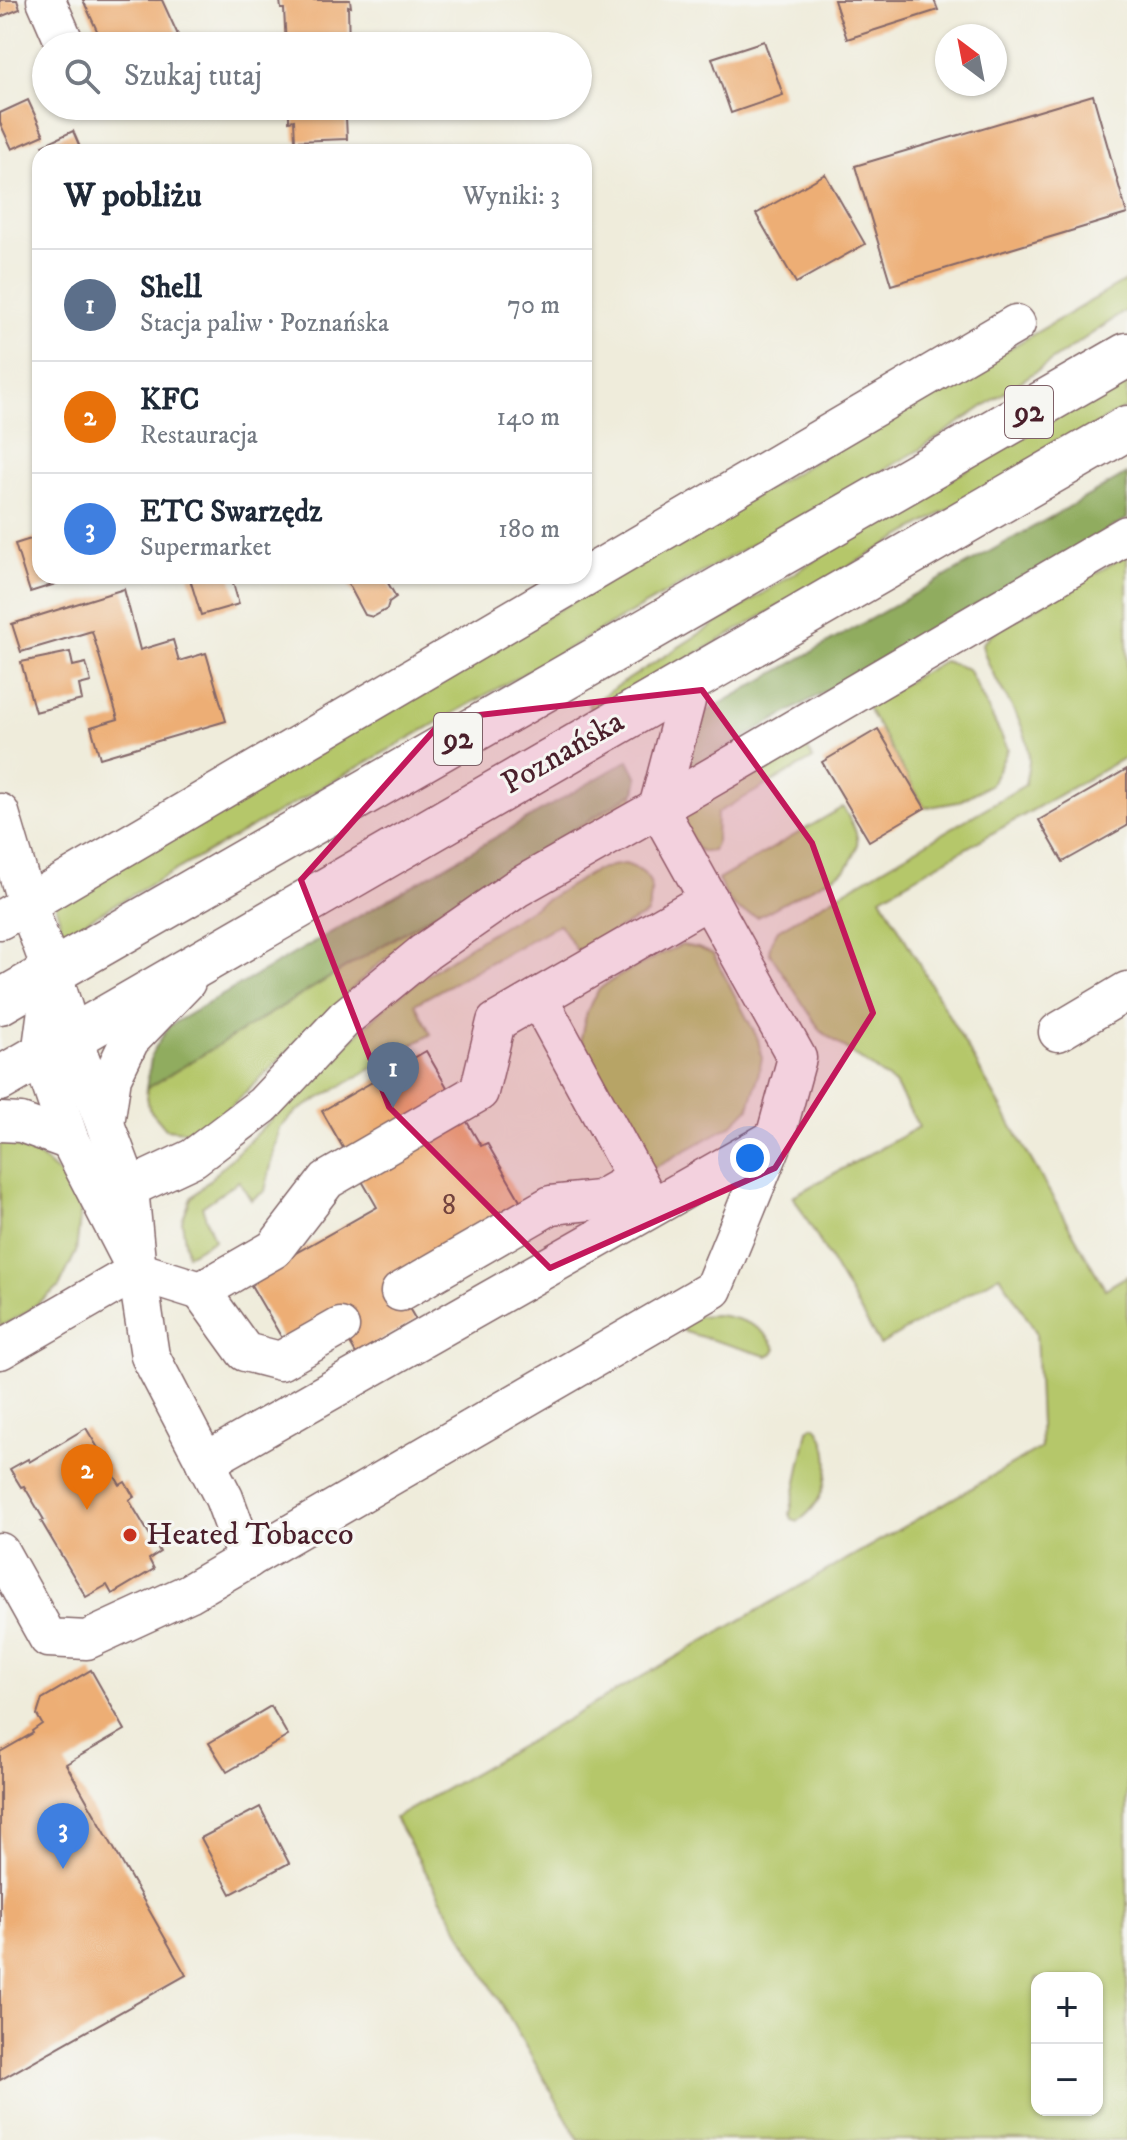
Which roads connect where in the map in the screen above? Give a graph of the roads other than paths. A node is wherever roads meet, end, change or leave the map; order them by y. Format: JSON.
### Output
{"nodes":[{"id":1,"x":46,"y":0,"type":"edge"},
{"id":2,"x":60,"y":32,"type":"edge"},
{"id":3,"x":1016,"y":324,"type":"dead end"},
{"id":4,"x":1127,"y":355,"type":"edge"},
{"id":5,"x":1127,"y":428,"type":"edge"},
{"id":6,"x":1127,"y":535,"type":"edge"},
{"id":7,"x":592,"y":573,"type":"edge"},
{"id":8,"x":573,"y":584,"type":"edge"},
{"id":9,"x":692,"y":678,"type":"junction"},
{"id":10,"x":658,"y":808,"type":"junction"},
{"id":11,"x":0,"y":813,"type":"edge"},
{"id":12,"x":709,"y":899,"type":"junction"},
{"id":13,"x":14,"y":912,"type":"edge"},
{"id":14,"x":215,"y":954,"type":"junction"},
{"id":15,"x":52,"y":972,"type":"junction"},
{"id":16,"x":1127,"y":991,"type":"edge"},
{"id":17,"x":538,"y":998,"type":"junction"},
{"id":18,"x":0,"y":1002,"type":"edge"},
{"id":19,"x":1058,"y":1032,"type":"dead end"},
{"id":20,"x":56,"y":1046,"type":"junction"},
{"id":21,"x":0,"y":1079,"type":"edge"},
{"id":22,"x":0,"y":1122,"type":"edge"},
{"id":23,"x":105,"y":1124,"type":"junction"},
{"id":24,"x":775,"y":1138,"type":"junction"},
{"id":25,"x":70,"y":1141,"type":"junction"},
{"id":26,"x":129,"y":1188,"type":"junction"},
{"id":27,"x":644,"y":1193,"type":"junction"},
{"id":28,"x":137,"y":1271,"type":"junction"},
{"id":29,"x":201,"y":1291,"type":"junction"},
{"id":30,"x":400,"y":1292,"type":"dead end"},
{"id":31,"x":340,"y":1327,"type":"dead end"},
{"id":32,"x":0,"y":1350,"type":"edge"},
{"id":33,"x":205,"y":1462,"type":"junction"},
{"id":34,"x":0,"y":1552,"type":"edge"},
{"id":35,"x":247,"y":1560,"type":"junction"}],
"edges":[{"from":1,"to":2,"type":"street"},
{"from":3,"to":7,"type":"street"},
{"from":4,"to":15,"type":"main road","name":"Poznańska","number":"92"},
{"from":5,"to":9,"type":"main road","name":"Poznańska","number":"92"},
{"from":6,"to":10,"type":"street"},
{"from":8,"to":13,"type":"street"},
{"from":9,"to":10,"type":"street"},
{"from":9,"to":14,"type":"main road","name":"Poznańska","number":"92"},
{"from":10,"to":12,"type":"street"},
{"from":10,"to":26,"type":"street"},
{"from":11,"to":13,"type":"street"},
{"from":12,"to":17,"type":"street"},
{"from":12,"to":24,"type":"street"},
{"from":13,"to":15,"type":"street"},
{"from":14,"to":20,"type":"main road","name":"Poznańska","number":"92"},
{"from":14,"to":23,"type":"street"},
{"from":15,"to":18,"type":"main road","name":"Poznańska","number":"92"},
{"from":15,"to":20,"type":"street"},
{"from":16,"to":19,"type":"street"},
{"from":17,"to":27,"type":"street"},
{"from":17,"to":29,"type":"street"},
{"from":20,"to":21,"type":"main road","name":"Poznańska","number":"92"},
{"from":20,"to":23,"type":"street"},
{"from":20,"to":25,"type":"street"},
{"from":22,"to":25,"type":"street"},
{"from":23,"to":26,"type":"street"},
{"from":24,"to":27,"type":"street"},
{"from":24,"to":35,"type":"street"},
{"from":25,"to":28,"type":"street"},
{"from":26,"to":28,"type":"street"},
{"from":27,"to":30,"type":"street"},
{"from":27,"to":33,"type":"street"},
{"from":28,"to":29,"type":"street"},
{"from":28,"to":32,"type":"street"},
{"from":28,"to":33,"type":"street"},
{"from":29,"to":31,"type":"street"},
{"from":33,"to":35,"type":"street"},
{"from":34,"to":35,"type":"street"}]}
